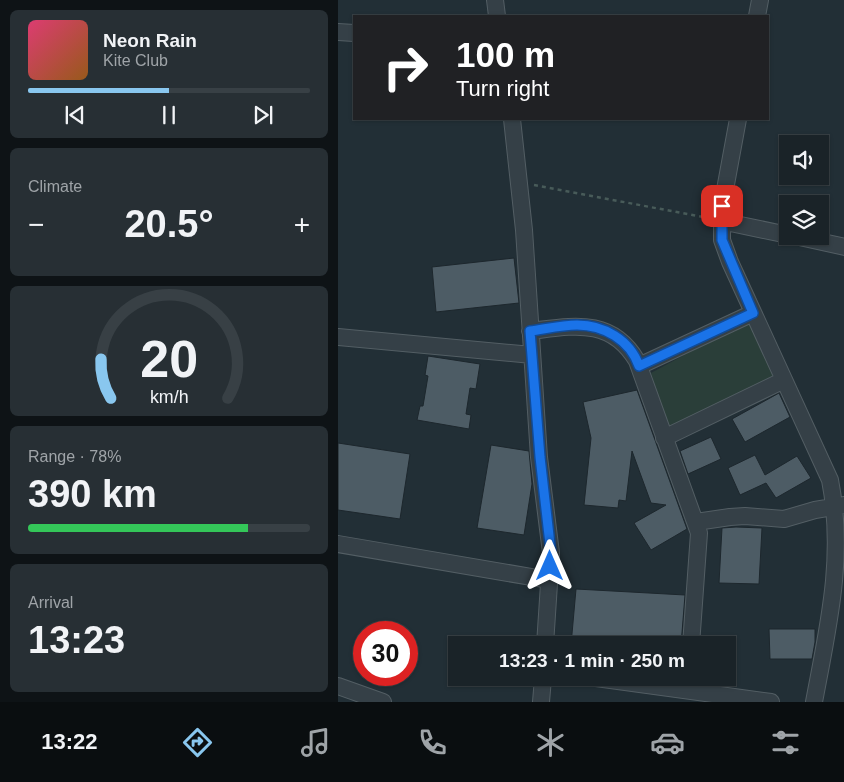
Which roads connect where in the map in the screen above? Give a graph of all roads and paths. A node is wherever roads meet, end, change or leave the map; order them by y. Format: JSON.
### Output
{"nodes":[{"id":1,"x":495,"y":0,"type":"edge"},
{"id":2,"x":760,"y":0,"type":"edge"},
{"id":3,"x":497,"y":15,"type":"edge"},
{"id":4,"x":757,"y":15,"type":"edge"},
{"id":5,"x":338,"y":32,"type":"edge"},
{"id":6,"x":353,"y":33,"type":"edge"},
{"id":7,"x":512,"y":120,"type":"edge"},
{"id":8,"x":738,"y":120,"type":"edge"},
{"id":9,"x":519,"y":182,"type":"junction"},
{"id":10,"x":722,"y":221,"type":"junction"},
{"id":11,"x":779,"y":233,"type":"edge"},
{"id":12,"x":829,"y":243,"type":"edge"},
{"id":13,"x":844,"y":246,"type":"edge"},
{"id":14,"x":753,"y":313,"type":"junction"},
{"id":15,"x":530,"y":331,"type":"junction"},
{"id":16,"x":338,"y":337,"type":"edge"},
{"id":17,"x":532,"y":355,"type":"junction"},
{"id":18,"x":639,"y":366,"type":"junction"},
{"id":19,"x":784,"y":380,"type":"junction"},
{"id":20,"x":664,"y":438,"type":"junction"},
{"id":21,"x":840,"y":505,"type":"edge"},
{"id":22,"x":696,"y":522,"type":"junction"},
{"id":23,"x":338,"y":544,"type":"edge"},
{"id":24,"x":549,"y":580,"type":"junction"},
{"id":25,"x":546,"y":636,"type":"edge"},
{"id":26,"x":692,"y":636,"type":"edge"},
{"id":27,"x":338,"y":686,"type":"edge"},
{"id":28,"x":542,"y":686,"type":"edge"},
{"id":29,"x":696,"y":686,"type":"edge"},
{"id":30,"x":383,"y":702,"type":"edge"},
{"id":31,"x":541,"y":702,"type":"edge"},
{"id":32,"x":771,"y":702,"type":"edge"},
{"id":33,"x":814,"y":702,"type":"edge"}],
"edges":[{"from":1,"to":3,"type":"street"},
{"from":2,"to":4,"type":"street"},
{"from":5,"to":6,"type":"street"},
{"from":7,"to":9,"type":"street"},
{"from":8,"to":10,"type":"street"},
{"from":9,"to":10,"type":"path"},
{"from":9,"to":15,"type":"street"},
{"from":10,"to":11,"type":"street"},
{"from":10,"to":14,"type":"street"},
{"from":12,"to":13,"type":"street"},
{"from":14,"to":18,"type":"street"},
{"from":14,"to":19,"type":"street"},
{"from":15,"to":17,"type":"street"},
{"from":15,"to":18,"type":"street"},
{"from":16,"to":17,"type":"street"},
{"from":17,"to":24,"type":"street"},
{"from":18,"to":20,"type":"street"},
{"from":19,"to":20,"type":"street"},
{"from":19,"to":21,"type":"street"},
{"from":20,"to":22,"type":"street"},
{"from":21,"to":22,"type":"street"},
{"from":21,"to":33,"type":"street"},
{"from":22,"to":26,"type":"street"},
{"from":23,"to":24,"type":"street"},
{"from":24,"to":25,"type":"street"},
{"from":27,"to":30,"type":"street"},
{"from":28,"to":31,"type":"street"},
{"from":29,"to":32,"type":"street"}]}
